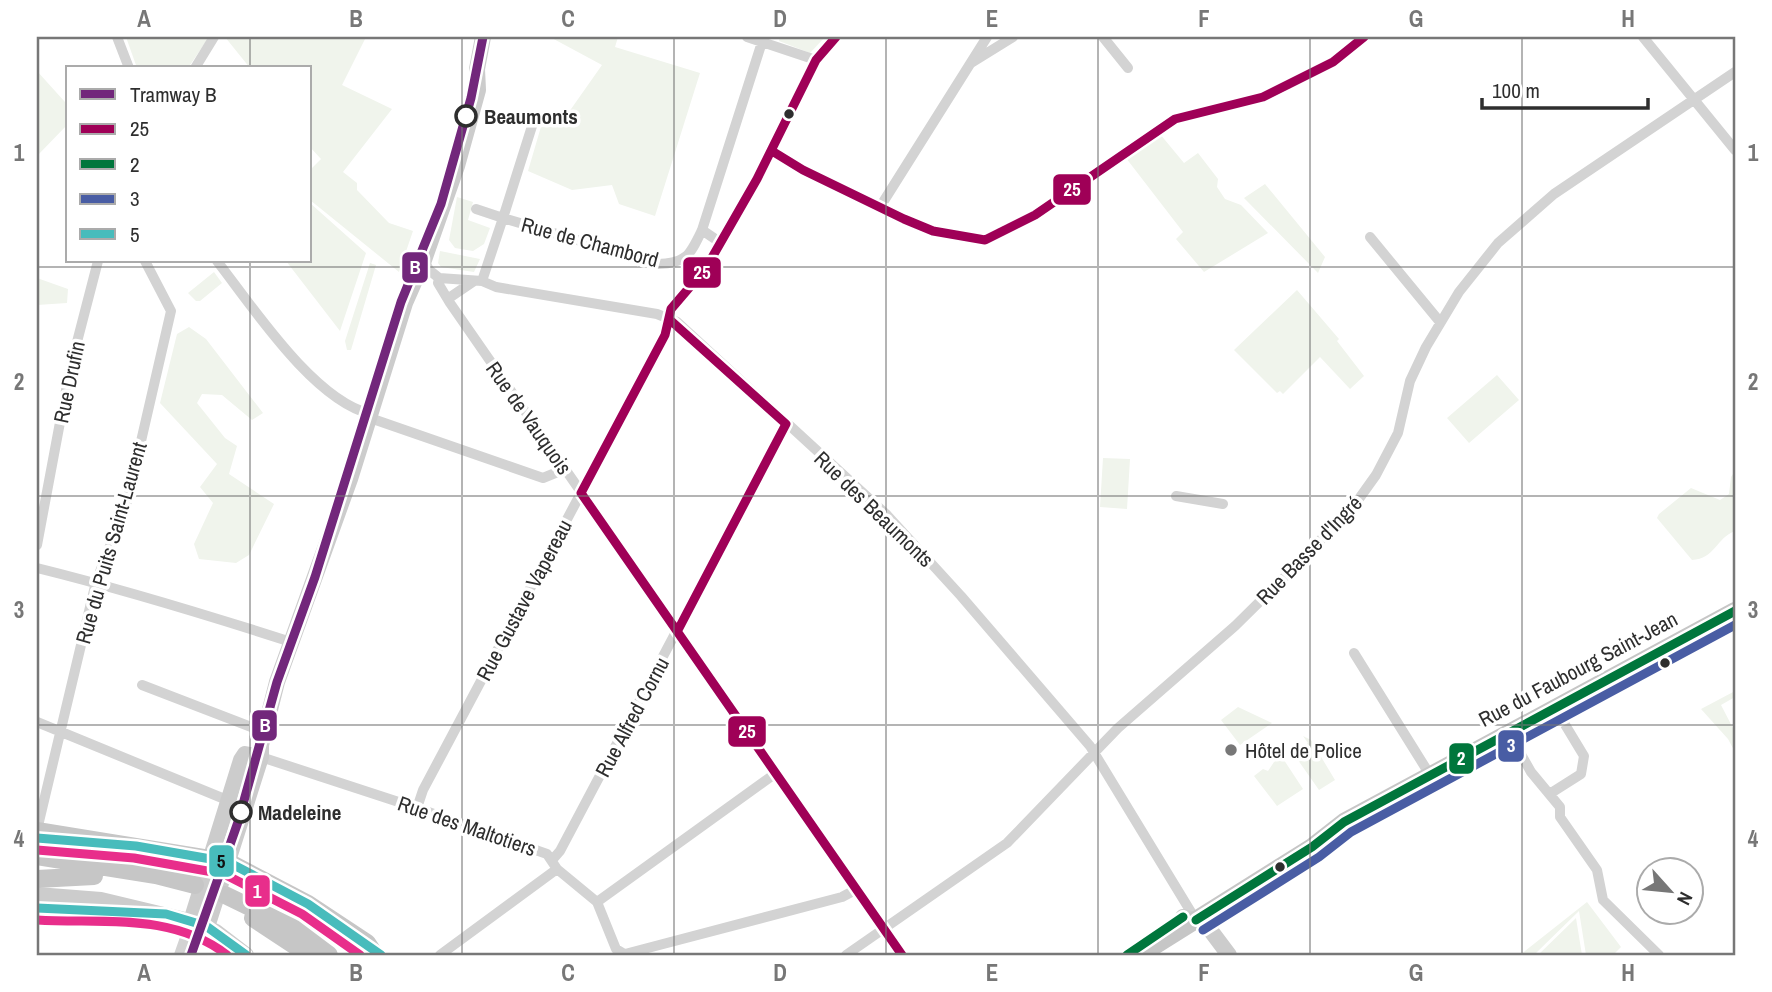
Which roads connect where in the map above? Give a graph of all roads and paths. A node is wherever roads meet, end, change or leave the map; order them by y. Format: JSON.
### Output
{"nodes":[{"id":1,"x":117,"y":37,"type":"edge"},
{"id":2,"x":214,"y":37,"type":"edge"},
{"id":3,"x":483,"y":37,"type":"edge"},
{"id":4,"x":747,"y":37,"type":"edge"},
{"id":5,"x":836,"y":37,"type":"edge"},
{"id":6,"x":987,"y":37,"type":"edge"},
{"id":7,"x":1013,"y":37,"type":"edge"},
{"id":8,"x":1103,"y":37,"type":"edge"},
{"id":9,"x":1364,"y":37,"type":"edge"},
{"id":10,"x":1643,"y":37,"type":"edge"},
{"id":11,"x":762,"y":42,"type":"junction"},
{"id":12,"x":817,"y":61,"type":"junction"},
{"id":13,"x":970,"y":64,"type":"junction"},
{"id":14,"x":128,"y":66,"type":"edge"},
{"id":15,"x":196,"y":66,"type":"edge"},
{"id":16,"x":1128,"y":68,"type":"dead end"},
{"id":17,"x":1735,"y":72,"type":"edge"},
{"id":18,"x":1694,"y":101,"type":"junction"},
{"id":19,"x":533,"y":123,"type":"dead end"},
{"id":20,"x":1735,"y":150,"type":"edge"},
{"id":21,"x":772,"y":151,"type":"junction"},
{"id":22,"x":880,"y":207,"type":"junction"},
{"id":23,"x":476,"y":209,"type":"dead end"},
{"id":24,"x":503,"y":218,"type":"junction"},
{"id":25,"x":702,"y":230,"type":"junction"},
{"id":26,"x":1370,"y":237,"type":"dead end"},
{"id":27,"x":721,"y":243,"type":"junction"},
{"id":28,"x":424,"y":260,"type":"junction"},
{"id":29,"x":97,"y":262,"type":"edge"},
{"id":30,"x":146,"y":262,"type":"edge"},
{"id":31,"x":217,"y":262,"type":"edge"},
{"id":32,"x":439,"y":278,"type":"junction"},
{"id":33,"x":478,"y":281,"type":"junction"},
{"id":34,"x":411,"y":287,"type":"junction"},
{"id":35,"x":450,"y":301,"type":"junction"},
{"id":36,"x":669,"y":318,"type":"junction"},
{"id":37,"x":1440,"y":322,"type":"junction"},
{"id":38,"x":370,"y":416,"type":"junction"},
{"id":39,"x":786,"y":424,"type":"junction"},
{"id":40,"x":565,"y":469,"type":"junction"},
{"id":41,"x":581,"y":493,"type":"junction"},
{"id":42,"x":1176,"y":496,"type":"dead end"},
{"id":43,"x":1223,"y":504,"type":"dead end"},
{"id":44,"x":37,"y":545,"type":"edge"},
{"id":45,"x":37,"y":568,"type":"edge"},
{"id":46,"x":96,"y":582,"type":"junction"},
{"id":47,"x":1734,"y":614,"type":"edge"},
{"id":48,"x":678,"y":631,"type":"junction"},
{"id":49,"x":291,"y":642,"type":"junction"},
{"id":50,"x":1354,"y":653,"type":"dead end"},
{"id":51,"x":142,"y":685,"type":"dead end"},
{"id":52,"x":1556,"y":707,"type":"junction"},
{"id":53,"x":37,"y":722,"type":"edge"},
{"id":54,"x":59,"y":731,"type":"junction"},
{"id":55,"x":1509,"y":733,"type":"junction"},
{"id":56,"x":262,"y":745,"type":"junction"},
{"id":57,"x":1095,"y":754,"type":"junction"},
{"id":58,"x":776,"y":773,"type":"junction"},
{"id":59,"x":1430,"y":775,"type":"junction"},
{"id":60,"x":1551,"y":793,"type":"junction"},
{"id":61,"x":227,"y":800,"type":"junction"},
{"id":62,"x":417,"y":808,"type":"junction"},
{"id":63,"x":1332,"y":829,"type":"junction"},
{"id":64,"x":37,"y":831,"type":"edge"},
{"id":65,"x":37,"y":838,"type":"edge"},
{"id":66,"x":136,"y":846,"type":"junction"},
{"id":67,"x":37,"y":856,"type":"edge"},
{"id":68,"x":209,"y":858,"type":"junction"},
{"id":69,"x":229,"y":862,"type":"junction"},
{"id":70,"x":555,"y":864,"type":"junction"},
{"id":71,"x":37,"y":867,"type":"edge"},
{"id":72,"x":94,"y":876,"type":"junction"},
{"id":73,"x":37,"y":879,"type":"edge"},
{"id":74,"x":857,"y":889,"type":"junction"},
{"id":75,"x":37,"y":895,"type":"edge"},
{"id":76,"x":597,"y":902,"type":"junction"},
{"id":77,"x":37,"y":908,"type":"edge"},
{"id":78,"x":148,"y":912,"type":"junction"},
{"id":79,"x":1199,"y":916,"type":"junction"},
{"id":80,"x":199,"y":924,"type":"junction"},
{"id":81,"x":884,"y":929,"type":"junction"},
{"id":82,"x":371,"y":949,"type":"edge"},
{"id":83,"x":618,"y":953,"type":"edge"},
{"id":84,"x":179,"y":955,"type":"edge"},
{"id":85,"x":246,"y":955,"type":"edge"},
{"id":86,"x":309,"y":955,"type":"edge"},
{"id":87,"x":329,"y":955,"type":"edge"},
{"id":88,"x":381,"y":955,"type":"edge"},
{"id":89,"x":440,"y":955,"type":"edge"},
{"id":90,"x":846,"y":955,"type":"edge"},
{"id":91,"x":902,"y":955,"type":"edge"},
{"id":92,"x":1127,"y":955,"type":"edge"},
{"id":93,"x":1140,"y":955,"type":"edge"},
{"id":94,"x":1229,"y":955,"type":"edge"},
{"id":95,"x":1659,"y":955,"type":"edge"}],
"edges":[{"from":1,"to":14,"type":"street"},
{"from":2,"to":15,"type":"street"},
{"from":3,"to":28,"type":"street"},
{"from":4,"to":11,"type":"street"},
{"from":5,"to":12,"type":"street","name":"Rue Gustave Vapereau"},
{"from":6,"to":13,"type":"street"},
{"from":7,"to":13,"type":"street"},
{"from":8,"to":16,"type":"street"},
{"from":9,"to":22,"type":"street"},
{"from":10,"to":18,"type":"street"},
{"from":11,"to":12,"type":"street"},
{"from":11,"to":25,"type":"street","name":"Rue de Chambord"},
{"from":12,"to":21,"type":"street","name":"Rue Gustave Vapereau"},
{"from":13,"to":22,"type":"street"},
{"from":17,"to":18,"type":"street","name":"Rue Basse d'Ingré"},
{"from":18,"to":20,"type":"street"},
{"from":18,"to":37,"type":"street","name":"Rue Basse d'Ingré"},
{"from":19,"to":24,"type":"street","name":"Rue de Chambord"},
{"from":21,"to":22,"type":"street"},
{"from":21,"to":27,"type":"street","name":"Rue Gustave Vapereau"},
{"from":23,"to":24,"type":"street","name":"Rue de Chambord"},
{"from":24,"to":25,"type":"street","name":"Rue de Chambord"},
{"from":24,"to":33,"type":"street","name":"Rue de Chambord"},
{"from":25,"to":27,"type":"street"},
{"from":26,"to":37,"type":"street"},
{"from":27,"to":36,"type":"street","name":"Rue Gustave Vapereau"},
{"from":28,"to":32,"type":"street","name":"Rue de Vauquois"},
{"from":28,"to":34,"type":"street"},
{"from":29,"to":44,"type":"street","name":"Rue Drufin"},
{"from":30,"to":46,"type":"street","name":"Rue du Puits Saint-Laurent"},
{"from":31,"to":38,"type":"street"},
{"from":32,"to":33,"type":"street","name":"Rue des Beaumonts"},
{"from":32,"to":35,"type":"street","name":"Rue de Vauquois"},
{"from":33,"to":35,"type":"street"},
{"from":33,"to":36,"type":"street","name":"Rue des Beaumonts"},
{"from":34,"to":35,"type":"street"},
{"from":34,"to":38,"type":"street"},
{"from":35,"to":40,"type":"street","name":"Rue de Vauquois"},
{"from":36,"to":39,"type":"street","name":"Rue des Beaumonts"},
{"from":36,"to":41,"type":"street","name":"Rue Gustave Vapereau"},
{"from":37,"to":57,"type":"street","name":"Rue Basse d'Ingré"},
{"from":38,"to":40,"type":"street"},
{"from":38,"to":49,"type":"street"},
{"from":39,"to":48,"type":"street","name":"Rue Alfred Cornu"},
{"from":39,"to":57,"type":"street","name":"Rue des Beaumonts"},
{"from":40,"to":41,"type":"street","name":"Rue de Vauquois"},
{"from":41,"to":48,"type":"street","name":"Rue de Vauquois"},
{"from":41,"to":62,"type":"street","name":"Rue Gustave Vapereau"},
{"from":42,"to":43,"type":"street"},
{"from":45,"to":46,"type":"street"},
{"from":46,"to":49,"type":"street"},
{"from":46,"to":54,"type":"street","name":"Rue du Puits Saint-Laurent"},
{"from":47,"to":52,"type":"main road","name":"Rue du Faubourg Saint-Jean"},
{"from":48,"to":58,"type":"street","name":"Rue de Vauquois"},
{"from":48,"to":70,"type":"street","name":"Rue Alfred Cornu"},
{"from":49,"to":56,"type":"street"},
{"from":50,"to":59,"type":"street"},
{"from":51,"to":56,"type":"street","name":"Rue des Maltotiers"},
{"from":52,"to":55,"type":"main road","name":"Rue du Faubourg Saint-Jean"},
{"from":52,"to":60,"type":"street"},
{"from":53,"to":54,"type":"street"},
{"from":54,"to":61,"type":"street"},
{"from":54,"to":64,"type":"street","name":"Rue du Puits Saint-Laurent"},
{"from":55,"to":59,"type":"main road","name":"Rue du Faubourg Saint-Jean"},
{"from":55,"to":60,"type":"street"},
{"from":56,"to":61,"type":"street"},
{"from":56,"to":62,"type":"street","name":"Rue des Maltotiers"},
{"from":56,"to":69,"type":"street"},
{"from":57,"to":79,"type":"street","name":"Rue des Beaumonts"},
{"from":57,"to":81,"type":"street","name":"Rue Basse d'Ingré"},
{"from":58,"to":74,"type":"street","name":"Rue de Vauquois"},
{"from":58,"to":76,"type":"street"},
{"from":59,"to":63,"type":"main road","name":"Rue du Faubourg Saint-Jean"},
{"from":60,"to":95,"type":"street"},
{"from":61,"to":68,"type":"street"},
{"from":62,"to":70,"type":"street","name":"Rue des Maltotiers"},
{"from":63,"to":79,"type":"main road","name":"Rue du Faubourg Saint-Jean"},
{"from":63,"to":79,"type":"main road","name":"Rue du Faubourg Saint-Jean"},
{"from":64,"to":66,"type":"main road"},
{"from":65,"to":66,"type":"main road"},
{"from":66,"to":68,"type":"main road"},
{"from":67,"to":72,"type":"main road"},
{"from":68,"to":69,"type":"main road"},
{"from":68,"to":80,"type":"street"},
{"from":69,"to":80,"type":"street"},
{"from":69,"to":82,"type":"main road"},
{"from":70,"to":76,"type":"street","name":"Rue des Maltotiers"},
{"from":70,"to":89,"type":"street"},
{"from":71,"to":72,"type":"main road"},
{"from":72,"to":73,"type":"main road"},
{"from":74,"to":81,"type":"street","name":"Rue de Vauquois"},
{"from":74,"to":83,"type":"street"},
{"from":75,"to":78,"type":"street"},
{"from":76,"to":83,"type":"street","name":"Rue des Maltotiers"},
{"from":77,"to":78,"type":"street"},
{"from":78,"to":80,"type":"street"},
{"from":79,"to":92,"type":"main road","name":"Rue du Faubourg Saint-Jean"},
{"from":79,"to":93,"type":"main road","name":"Rue du Faubourg Saint-Jean"},
{"from":79,"to":94,"type":"street"},
{"from":80,"to":84,"type":"street"},
{"from":80,"to":85,"type":"street"},
{"from":81,"to":90,"type":"street","name":"Rue Basse d'Ingré"},
{"from":81,"to":91,"type":"street","name":"Rue de Vauquois"},
{"from":82,"to":88,"type":"street"},
{"from":86,"to":87,"type":"main road"}]}
